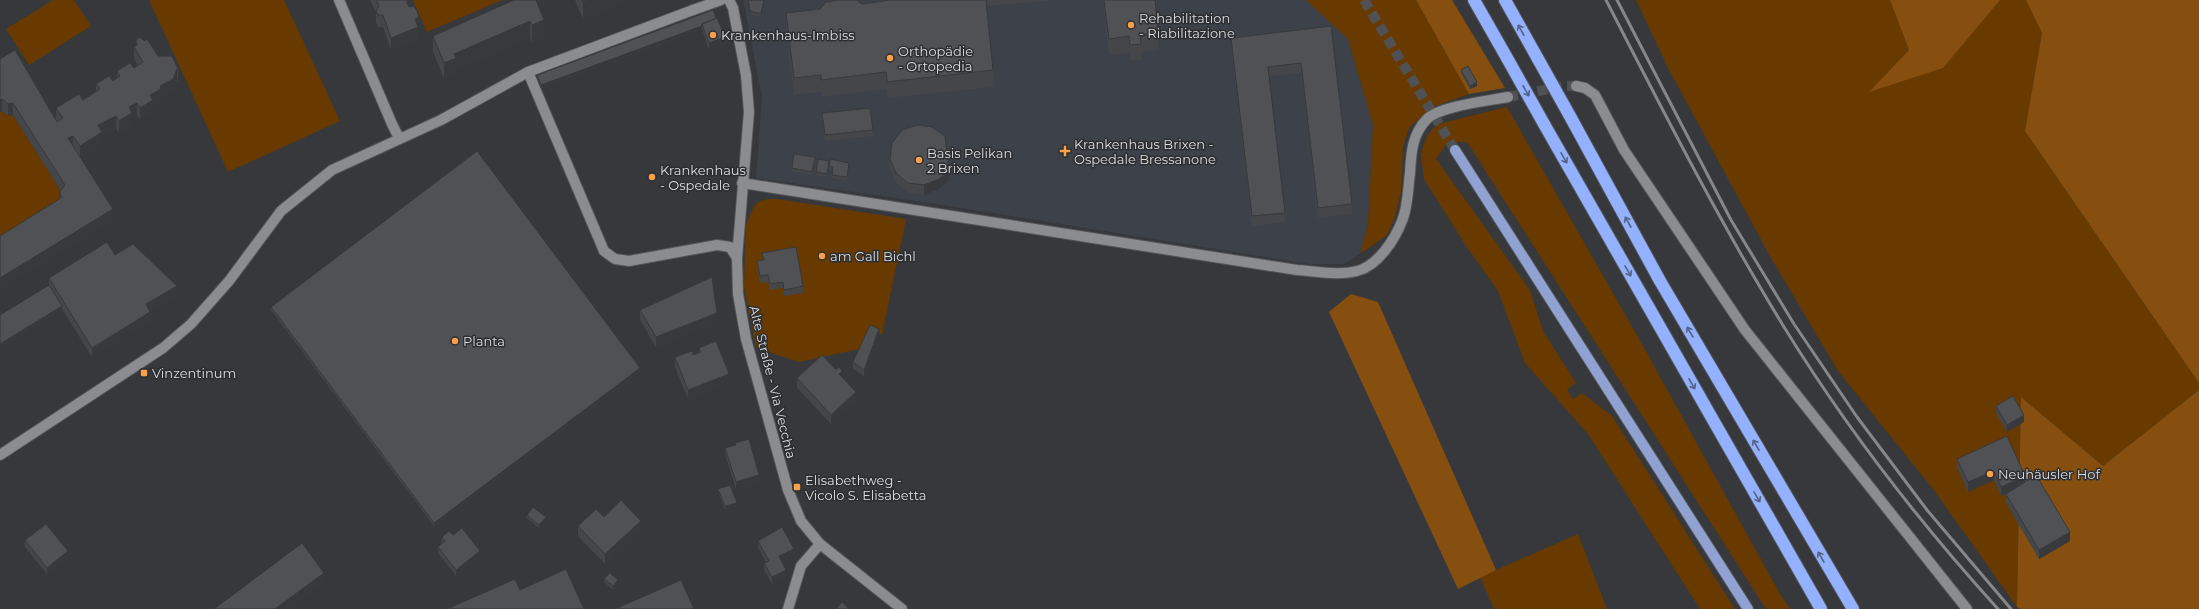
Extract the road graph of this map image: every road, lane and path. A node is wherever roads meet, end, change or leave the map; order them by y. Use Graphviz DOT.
graph roads {
  1 [pos="339,0"];
  2 [pos="721,0"];
  3 [pos="729,0"];
  4 [pos="1474,0"];
  5 [pos="1505,0"];
  6 [pos="528,72"];
  7 [pos="1576,86"];
  8 [pos="1508,97"];
  9 [pos="399,138"];
  10 [pos="1454,150"];
  11 [pos="742,184"];
  12 [pos="737,258"];
  13 [pos="0,455"];
  14 [pos="820,544"];
  15 [pos="1841,591"];
  16 [pos="788,609"];
  17 [pos="902,609"];
  18 [pos="1748,609"];
  19 [pos="1821,609"];
  20 [pos="1853,609"];
  21 [pos="1858,609"];
  22 [pos="1967,609"];
  1 -- 9 [label="street"];
  2 -- 6 [label="street"];
  3 -- 11 [label="street, Alte Straße - Via Vecchia"];
  4 -- 19 [label="highway, one-way, bridge"];
  15 -- 5 [label="highway, one-way, bridge"];
  6 -- 9 [label="street"];
  6 -- 12 [label="street"];
  7 -- 22 [label="street"];
  8 -- 11 [label="street"];
  9 -- 13 [label="street"];
  10 -- 18 [label="main road"];
  11 -- 12 [label="street, Alte Straße - Via Vecchia"];
  12 -- 14 [label="street, Alte Straße - Via Vecchia"];
  14 -- 16 [label="street"];
  14 -- 17 [label="street, Alte Straße - Via Vecchia"];
  15 -- 20 [label="highway"];
  15 -- 21 [label="highway"];
}
